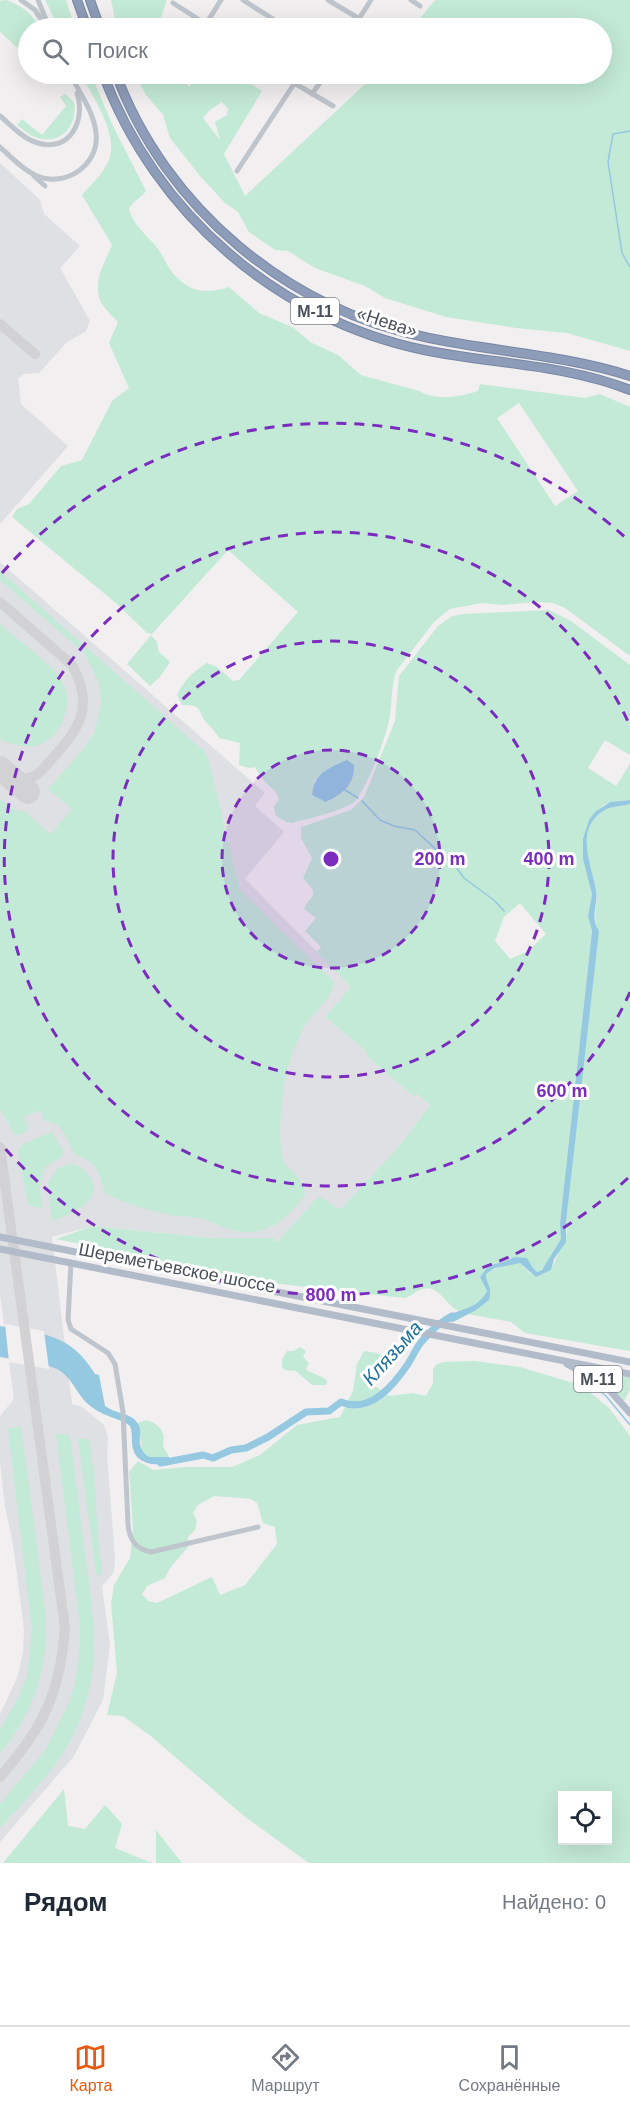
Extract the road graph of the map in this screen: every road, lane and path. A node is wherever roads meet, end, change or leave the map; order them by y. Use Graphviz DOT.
graph roads {
  1 [pos="21,0"];
  2 [pos="38,0"];
  3 [pos="77,0"];
  4 [pos="90,0"];
  5 [pos="221,0"];
  6 [pos="243,0"];
  7 [pos="328,0"];
  8 [pos="371,0"];
  9 [pos="411,0"];
  10 [pos="173,3"];
  11 [pos="420,6"];
  12 [pos="41,18"];
  13 [pos="44,18"];
  14 [pos="83,18"];
  15 [pos="96,18"];
  16 [pos="197,18"];
  17 [pos="210,18"];
  18 [pos="271,18"];
  19 [pos="357,18"];
  20 [pos="360,18"];
  21 [pos="73,84"];
  22 [pos="75,84"];
  23 [pos="108,84"];
  24 [pos="121,84"];
  25 [pos="294,84"];
  26 [pos="319,84"];
  27 [pos="312,94"];
  28 [pos="333,106"];
  29 [pos="0,116"];
  30 [pos="0,147"];
  31 [pos="26,170"];
  32 [pos="237,171"];
  33 [pos="45,186"];
  34 [pos="630,376"];
  35 [pos="630,390"];
  36 [pos="0,1237"];
  37 [pos="0,1249"];
  38 [pos="71,1262"];
  39 [pos="137,1264"];
  40 [pos="136,1275"];
  41 [pos="556,1359"];
  42 [pos="630,1361"];
  43 [pos="630,1374"];
  44 [pos="630,1413"];
  45 [pos="258,1527"];
  1 -- 12 [label="street"];
  2 -- 13 [label="street"];
  3 -- 14 [label="highway"];
  4 -- 15 [label="highway"];
  5 -- 17 [label="street"];
  6 -- 18 [label="street"];
  7 -- 19 [label="street"];
  8 -- 20 [label="street"];
  9 -- 11 [label="street"];
  10 -- 16 [label="street"];
  21 -- 29 [label="street"];
  22 -- 31 [label="street"];
  23 -- 35 [label="highway, «Нева» / М-11"];
  24 -- 34 [label="highway, «Нева» / М-11"];
  25 -- 27 [label="street"];
  25 -- 32 [label="street"];
  26 -- 27 [label="street"];
  27 -- 28 [label="street"];
  30 -- 31 [label="street"];
  31 -- 33 [label="street"];
  36 -- 39 [label="main road, Шереметьевское шоссе"];
  37 -- 38 [label="main road, Шереметьевское шоссе"];
  38 -- 40 [label="main road, Шереметьевское шоссе"];
  38 -- 45 [label="street"];
  39 -- 40 [label="street"];
  39 -- 42 [label="main road, Шереметьевское шоссе / М-11"];
  40 -- 41 [label="main road, Шереметьевское шоссе"];
  41 -- 43 [label="main road, Шереметьевское шоссе"];
  41 -- 44 [label="main road, М-11"];
}
